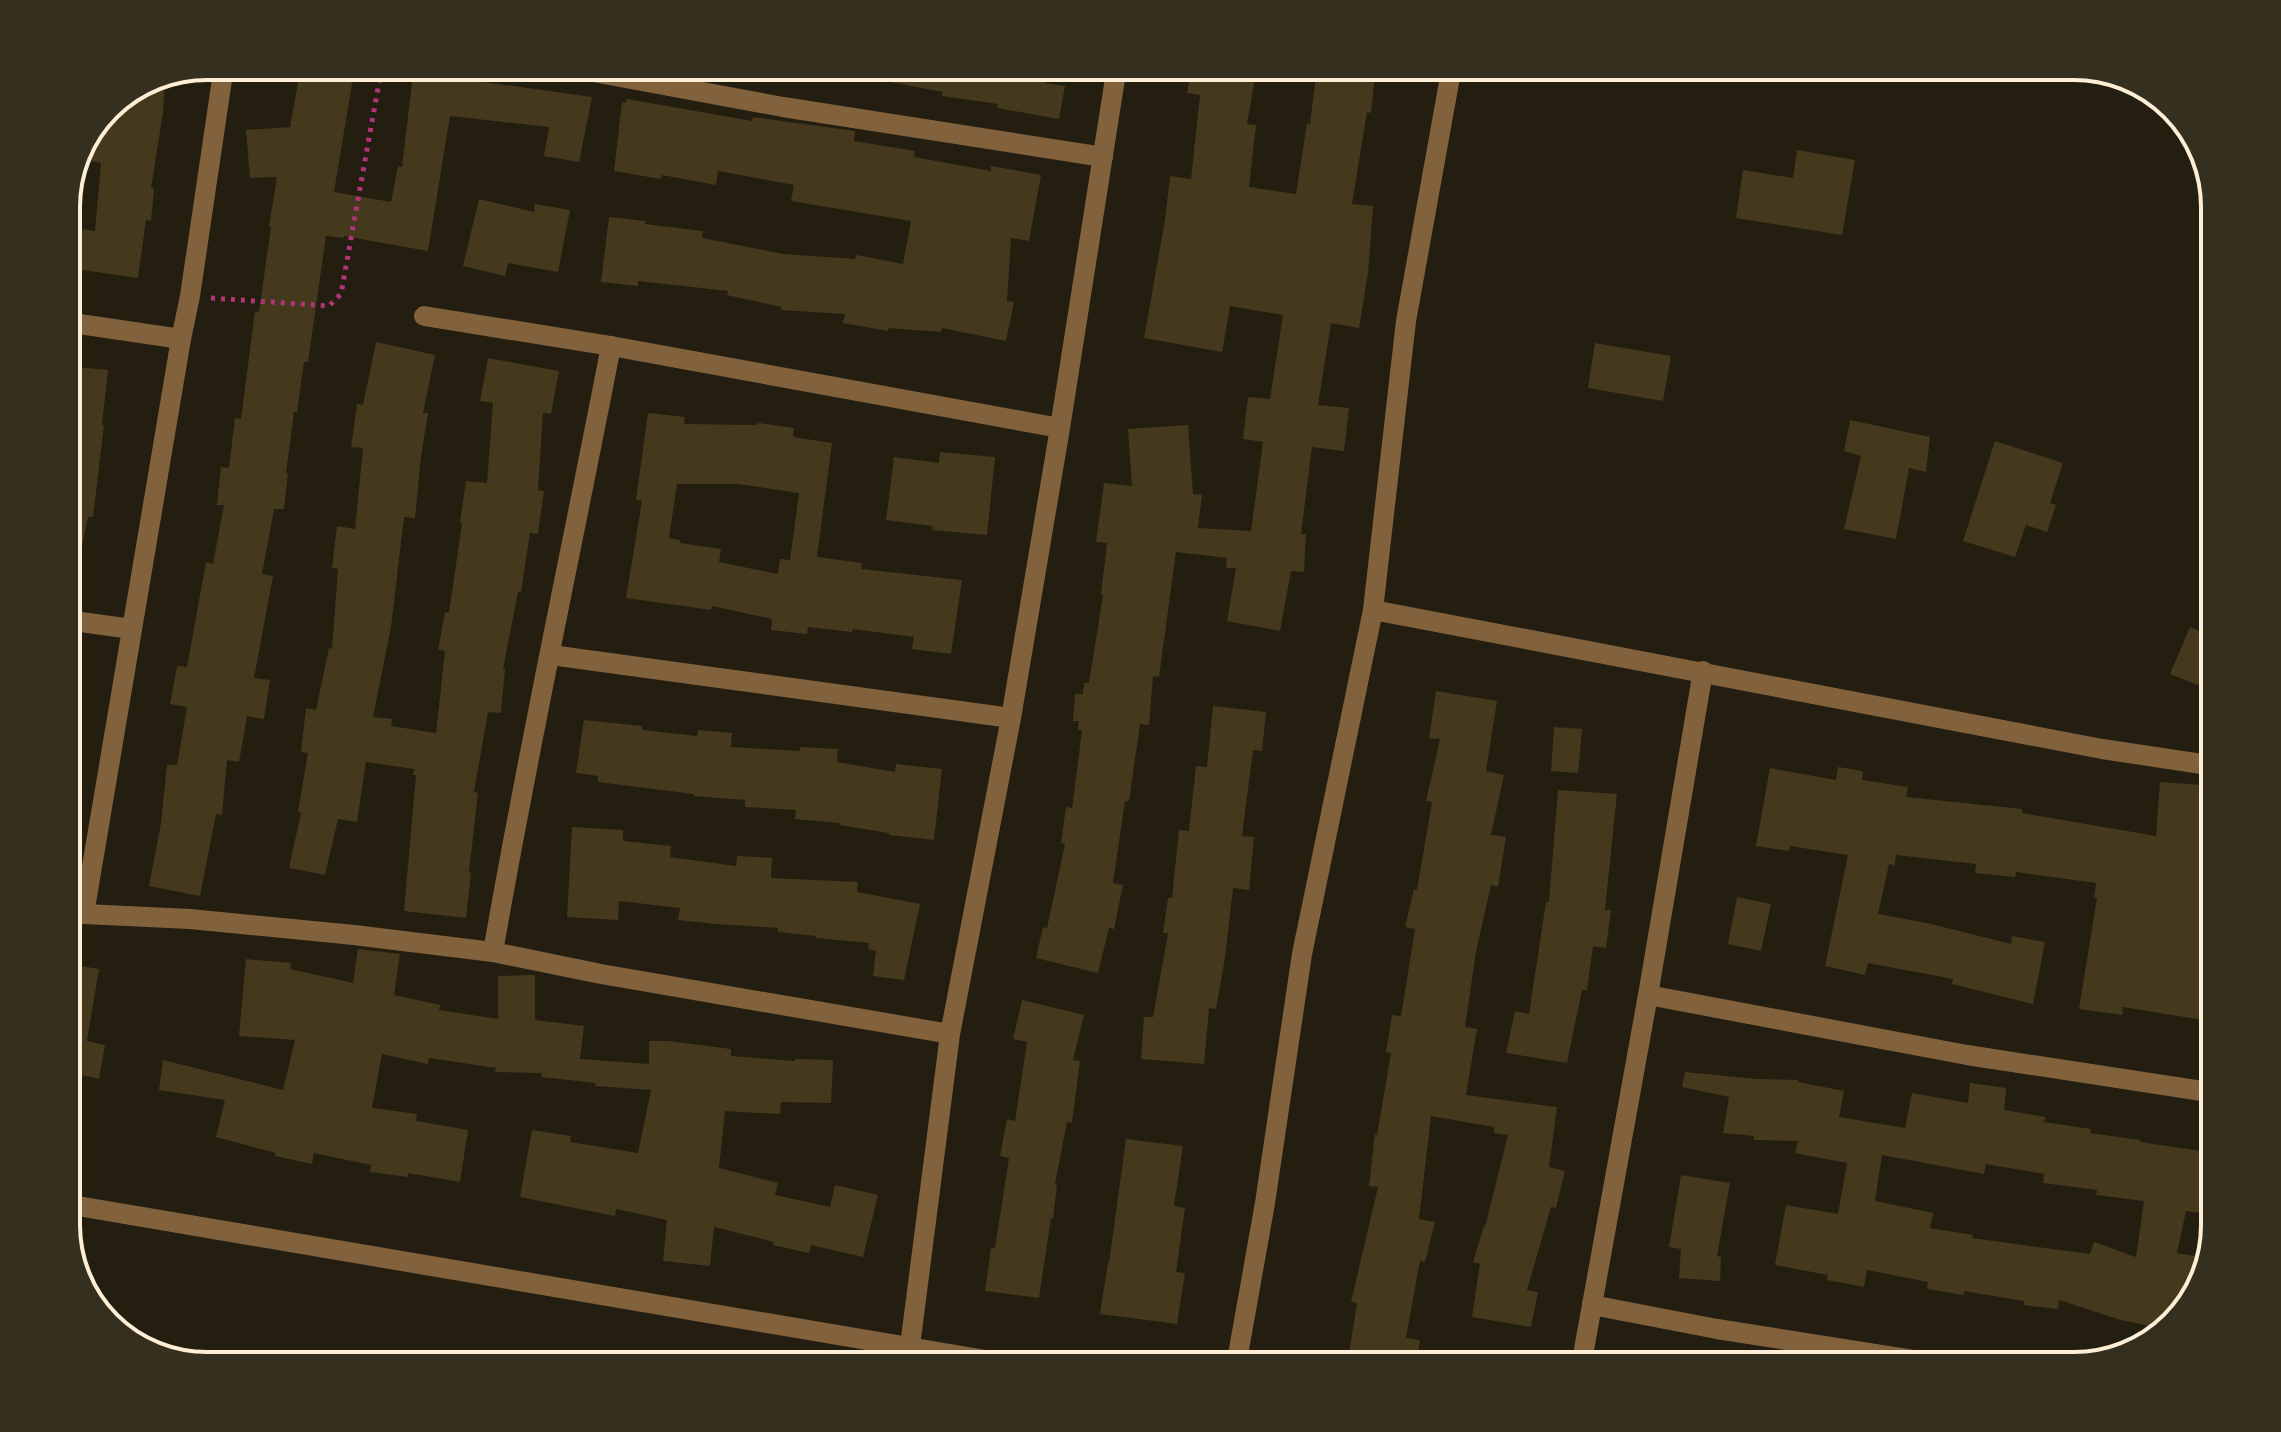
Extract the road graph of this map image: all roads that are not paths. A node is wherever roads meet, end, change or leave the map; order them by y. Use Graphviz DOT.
graph roads {
  1 [pos="222,80"];
  2 [pos="638,80"];
  3 [pos="1115,80"];
  4 [pos="1449,80"];
  5 [pos="1103,157"];
  6 [pos="424,316"];
  7 [pos="80,324"];
  8 [pos="181,339"];
  9 [pos="611,346"];
  10 [pos="1060,428"];
  11 [pos="1373,610"];
  12 [pos="80,622"];
  13 [pos="132,629"];
  14 [pos="551,655"];
  15 [pos="1703,671"];
  16 [pos="1011,718"];
  17 [pos="2201,764"];
  18 [pos="80,888"];
  19 [pos="80,913"];
  20 [pos="493,952"];
  21 [pos="1648,995"];
  22 [pos="950,1034"];
  23 [pos="2201,1091"];
  24 [pos="80,1206"];
  25 [pos="1592,1305"];
  26 [pos="910,1346"];
  27 [pos="943,1352"];
  28 [pos="1238,1352"];
  29 [pos="1584,1352"];
  30 [pos="1862,1352"];
  1 -- 8 [label="street"];
  2 -- 5 [label="street"];
  3 -- 5 [label="street"];
  4 -- 11 [label="street"];
  5 -- 10 [label="street"];
  6 -- 9 [label="street"];
  7 -- 8 [label="street"];
  8 -- 13 [label="street"];
  9 -- 10 [label="street"];
  9 -- 14 [label="street"];
  10 -- 16 [label="street"];
  11 -- 15 [label="street"];
  11 -- 28 [label="street"];
  12 -- 13 [label="street"];
  13 -- 18 [label="street"];
  14 -- 16 [label="street"];
  14 -- 20 [label="street"];
  15 -- 17 [label="street"];
  15 -- 21 [label="street"];
  16 -- 22 [label="street"];
  19 -- 20 [label="street"];
  20 -- 22 [label="street"];
  21 -- 23 [label="street"];
  21 -- 25 [label="street"];
  22 -- 26 [label="street"];
  24 -- 26 [label="street"];
  25 -- 29 [label="street"];
  25 -- 30 [label="street"];
  26 -- 27 [label="street"];
}
